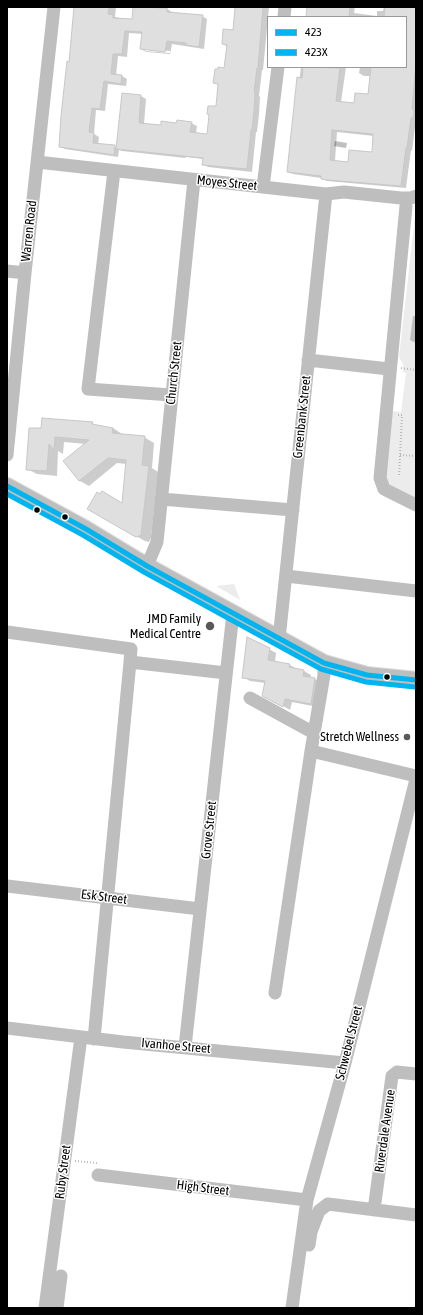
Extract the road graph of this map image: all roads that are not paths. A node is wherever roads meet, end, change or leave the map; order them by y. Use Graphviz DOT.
graph roads {
  1 [pos="54,7"];
  2 [pos="278,68"];
  3 [pos="37,162"];
  4 [pos="114,171"];
  5 [pos="194,180"];
  6 [pos="263,187"];
  7 [pos="326,194"];
  8 [pos="416,196"];
  9 [pos="406,206"];
  10 [pos="7,271"];
  11 [pos="25,273"];
  12 [pos="308,360"];
  13 [pos="389,369"];
  14 [pos="171,395"];
  15 [pos="7,455"];
  16 [pos="7,486"];
  17 [pos="161,499"];
  18 [pos="416,505"];
  19 [pos="293,510"];
  20 [pos="147,566"];
  21 [pos="286,576"];
  22 [pos="416,591"];
  23 [pos="233,613"];
  24 [pos="7,632"];
  25 [pos="279,639"];
  26 [pos="130,662"];
  27 [pos="324,663"];
  28 [pos="226,673"];
  29 [pos="416,680"];
  30 [pos="250,698"];
  31 [pos="314,733"];
  32 [pos="311,751"];
  33 [pos="416,778"];
  34 [pos="7,886"];
  35 [pos="106,898"];
  36 [pos="200,909"];
  37 [pos="275,993"];
  38 [pos="7,1028"];
  39 [pos="87,1038"];
  40 [pos="185,1047"];
  41 [pos="345,1063"];
  42 [pos="416,1074"];
  43 [pos="98,1176"];
  44 [pos="307,1200"];
  45 [pos="374,1210"];
  46 [pos="416,1216"];
  47 [pos="61,1276"];
  48 [pos="45,1308"];
  49 [pos="56,1308"];
  50 [pos="292,1308"];
  51 [pos="300,1308"];
  1 -- 3 [label="street, Warren Road"];
  2 -- 6 [label="street"];
  3 -- 4 [label="street, Moyes Street"];
  3 -- 11 [label="street, Warren Road"];
  4 -- 5 [label="street, Moyes Street"];
  4 -- 14 [label="street"];
  5 -- 6 [label="street, Moyes Street"];
  5 -- 14 [label="street, Church Street"];
  6 -- 7 [label="street, Moyes Street"];
  7 -- 8 [label="street, Moyes Street"];
  7 -- 12 [label="street, Greenbank Street"];
  9 -- 13 [label="street"];
  10 -- 11 [label="street"];
  11 -- 15 [label="street, Warren Road"];
  12 -- 13 [label="street"];
  12 -- 19 [label="street, Greenbank Street"];
  13 -- 18 [label="street"];
  14 -- 17 [label="street, Church Street"];
  16 -- 20 [label="main road"];
  17 -- 19 [label="street"];
  17 -- 20 [label="street, Church Street"];
  19 -- 21 [label="street, Greenbank Street"];
  20 -- 23 [label="main road"];
  21 -- 22 [label="street"];
  21 -- 25 [label="street, Greenbank Street"];
  23 -- 25 [label="main road"];
  23 -- 28 [label="street, Grove Street"];
  24 -- 26 [label="street"];
  25 -- 27 [label="main road"];
  26 -- 28 [label="street"];
  26 -- 35 [label="street, Ruby Street"];
  27 -- 29 [label="main road"];
  27 -- 31 [label="street"];
  28 -- 36 [label="street, Grove Street"];
  30 -- 31 [label="street"];
  31 -- 32 [label="street"];
  32 -- 33 [label="street"];
  32 -- 37 [label="street"];
  33 -- 41 [label="street, Schwebel Street"];
  34 -- 35 [label="street, Esk Street"];
  35 -- 36 [label="street, Esk Street"];
  35 -- 39 [label="street, Ruby Street"];
  36 -- 40 [label="street, Grove Street"];
  38 -- 39 [label="street, Ivanhoe Street"];
  39 -- 40 [label="street, Ivanhoe Street"];
  39 -- 48 [label="street, Ruby Street"];
  40 -- 41 [label="street, Ivanhoe Street"];
  41 -- 44 [label="street, Schwebel Street"];
  42 -- 45 [label="street, Riverdale Avenue"];
  43 -- 44 [label="street, High Street"];
  44 -- 50 [label="street, Schwebel Street"];
  45 -- 46 [label="street"];
  45 -- 51 [label="street"];
  47 -- 49 [label="street"];
}
